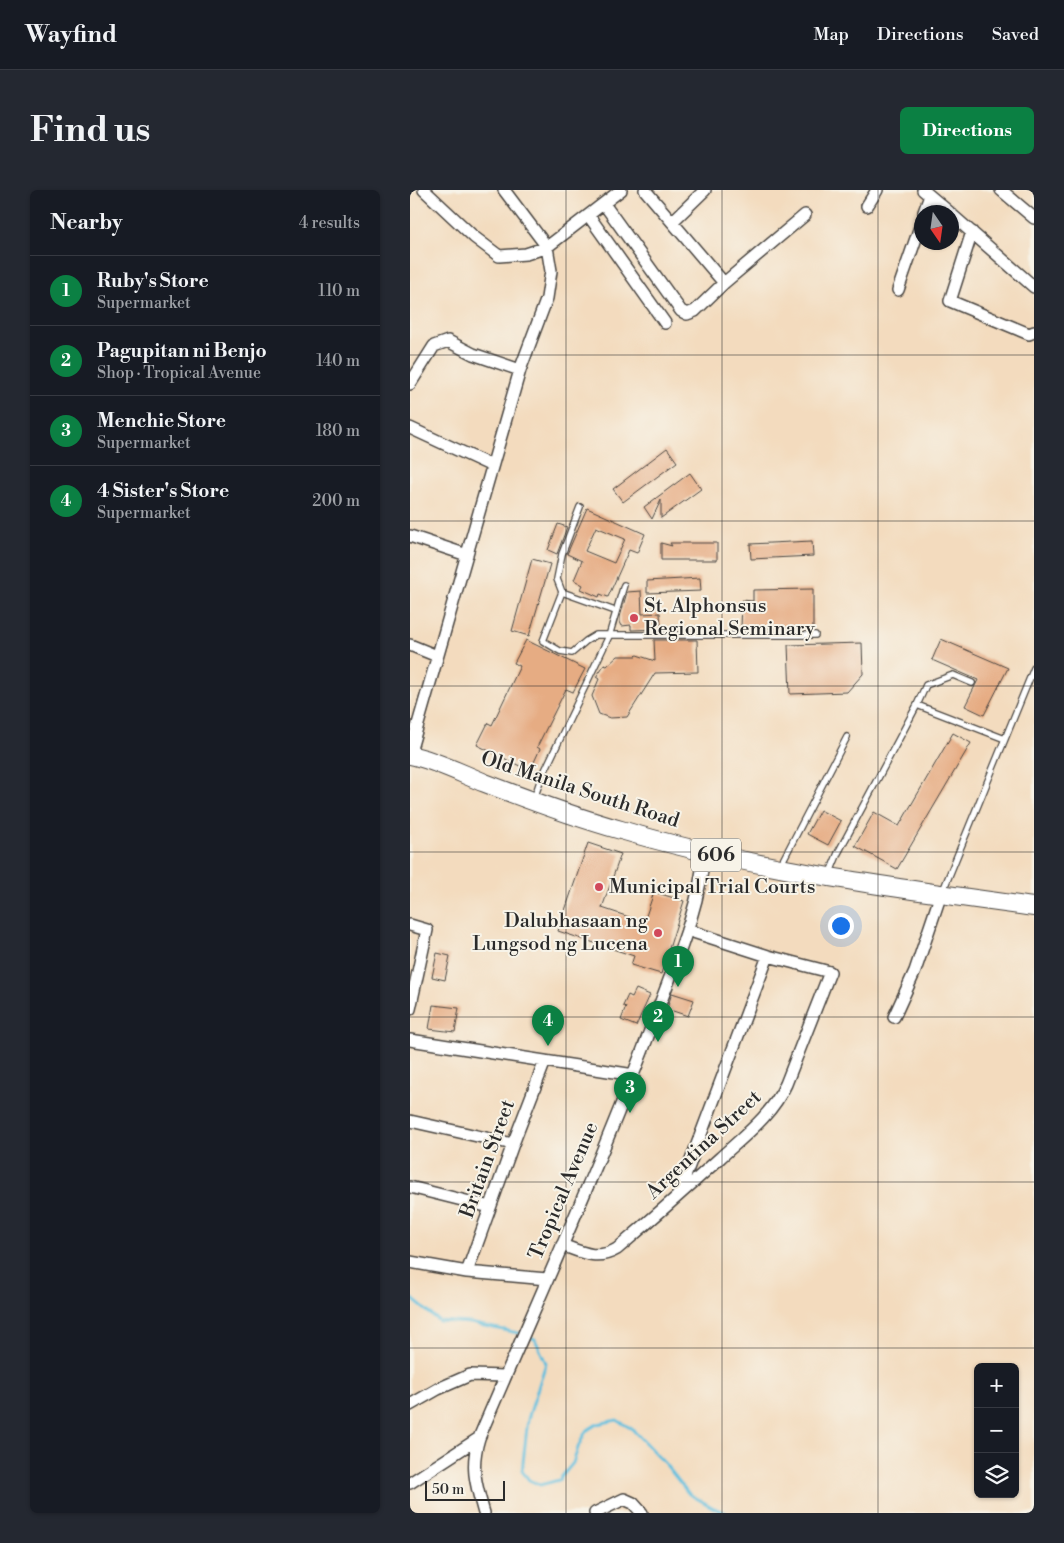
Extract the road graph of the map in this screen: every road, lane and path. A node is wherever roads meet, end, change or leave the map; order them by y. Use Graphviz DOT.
graph roads {
  1 [pos="424,190"];
  2 [pos="504,190"];
  3 [pos="621,190"];
  4 [pos="645,190"];
  5 [pos="705,190"];
  6 [pos="876,190"];
  7 [pos="1001,190"];
  8 [pos="926,193"];
  9 [pos="604,204"];
  10 [pos="940,205"];
  11 [pos="867,206"];
  12 [pos="805,215"];
  13 [pos="588,216"];
  14 [pos="1034,218"];
  15 [pos="959,221"];
  16 [pos="672,222"];
  17 [pos="972,232"];
  18 [pos="914,244"];
  19 [pos="547,247"];
  20 [pos="724,282"];
  21 [pos="1034,287"];
  22 [pos="898,290"];
  23 [pos="665,323"];
  24 [pos="1034,332"];
  25 [pos="520,370"];
  26 [pos="410,384"];
  27 [pos="410,428"];
  28 [pos="492,466"];
  29 [pos="580,507"];
  30 [pos="410,536"];
  31 [pos="467,555"];
  32 [pos="624,585"];
  33 [pos="562,592"];
  34 [pos="615,611"];
  35 [pos="609,636"];
  36 [pos="815,636"];
  37 [pos="410,645"];
  38 [pos="437,656"];
  39 [pos="1034,668"];
  40 [pos="972,683"];
  41 [pos="917,705"];
  42 [pos="847,737"];
  43 [pos="1005,738"];
  44 [pos="410,753"];
  45 [pos="534,801"];
  46 [pos="704,852"];
  47 [pos="779,868"];
  48 [pos="828,876"];
  49 [pos="941,894"];
  50 [pos="1034,907"];
  51 [pos="410,925"];
  52 [pos="687,930"];
  53 [pos="768,956"];
  54 [pos="414,964"];
  55 [pos="410,1009"];
  56 [pos="894,1017"];
  57 [pos="410,1040"];
  58 [pos="545,1060"];
  59 [pos="634,1075"];
  60 [pos="410,1121"];
  61 [pos="513,1144"];
  62 [pos="410,1187"];
  63 [pos="677,1197"];
  64 [pos="490,1207"];
  65 [pos="562,1245"];
  66 [pos="410,1262"];
  67 [pos="467,1272"];
  68 [pos="547,1279"];
  69 [pos="505,1376"];
  70 [pos="410,1405"];
  71 [pos="479,1438"];
  72 [pos="410,1484"];
  73 [pos="484,1513"];
  74 [pos="595,1513"];
  75 [pos="642,1513"];
  1 -- 19 [label="street"];
  2 -- 19 [label="street"];
  3 -- 9 [label="street"];
  4 -- 16 [label="street"];
  5 -- 16 [label="street"];
  6 -- 11 [label="street"];
  7 -- 14 [label="street"];
  8 -- 10 [label="street"];
  9 -- 13 [label="street"];
  9 -- 20 [label="street"];
  12 -- 20 [label="street"];
  13 -- 19 [label="street"];
  13 -- 23 [label="street"];
  15 -- 17 [label="street"];
  16 -- 20 [label="street"];
  17 -- 21 [label="street"];
  17 -- 24 [label="street"];
  18 -- 22 [label="street"];
  19 -- 25 [label="street"];
  25 -- 26 [label="street"];
  25 -- 28 [label="street"];
  27 -- 28 [label="street"];
  28 -- 31 [label="street"];
  29 -- 33 [label="lane"];
  30 -- 31 [label="street"];
  31 -- 38 [label="street"];
  32 -- 34 [label="lane"];
  33 -- 34 [label="lane"];
  33 -- 35 [label="lane"];
  34 -- 35 [label="lane"];
  35 -- 36 [label="lane"];
  35 -- 45 [label="lane"];
  37 -- 38 [label="street"];
  38 -- 44 [label="street"];
  39 -- 43 [label="lane"];
  40 -- 41 [label="lane"];
  41 -- 43 [label="lane"];
  41 -- 48 [label="lane"];
  42 -- 47 [label="lane"];
  43 -- 49 [label="lane"];
  44 -- 45 [label="main road, Old Manila South Road / 606"];
  45 -- 46 [label="main road, Old Manila South Road / 606"];
  46 -- 47 [label="main road, Old Manila South Road / 606"];
  46 -- 52 [label="street, Tropical Avenue"];
  47 -- 48 [label="main road, Old Manila South Road / 606"];
  48 -- 49 [label="main road, Old Manila South Road / 606"];
  49 -- 50 [label="main road, Old Manila South Road / 606"];
  49 -- 56 [label="street"];
  51 -- 54 [label="street"];
  52 -- 53 [label="street"];
  52 -- 59 [label="street, Tropical Avenue"];
  53 -- 63 [label="street"];
  53 -- 63 [label="street, Argentina Street"];
  54 -- 55 [label="street"];
  57 -- 58 [label="street"];
  58 -- 59 [label="street"];
  58 -- 61 [label="street, Britain Street"];
  59 -- 65 [label="street, Tropical Avenue"];
  60 -- 61 [label="street"];
  61 -- 64 [label="street, Britain Street"];
  62 -- 64 [label="street"];
  63 -- 65 [label="street, Argentina Street"];
  64 -- 67 [label="street, Britain Street"];
  65 -- 68 [label="street, Tropical Avenue"];
  66 -- 67 [label="street"];
  67 -- 68 [label="street"];
  68 -- 69 [label="street, Tropical Avenue"];
  69 -- 70 [label="street"];
  69 -- 71 [label="street, Tropical Avenue"];
  71 -- 72 [label="street"];
  71 -- 73 [label="street, Tropical Avenue"];
  74 -- 75 [label="street"];
}
